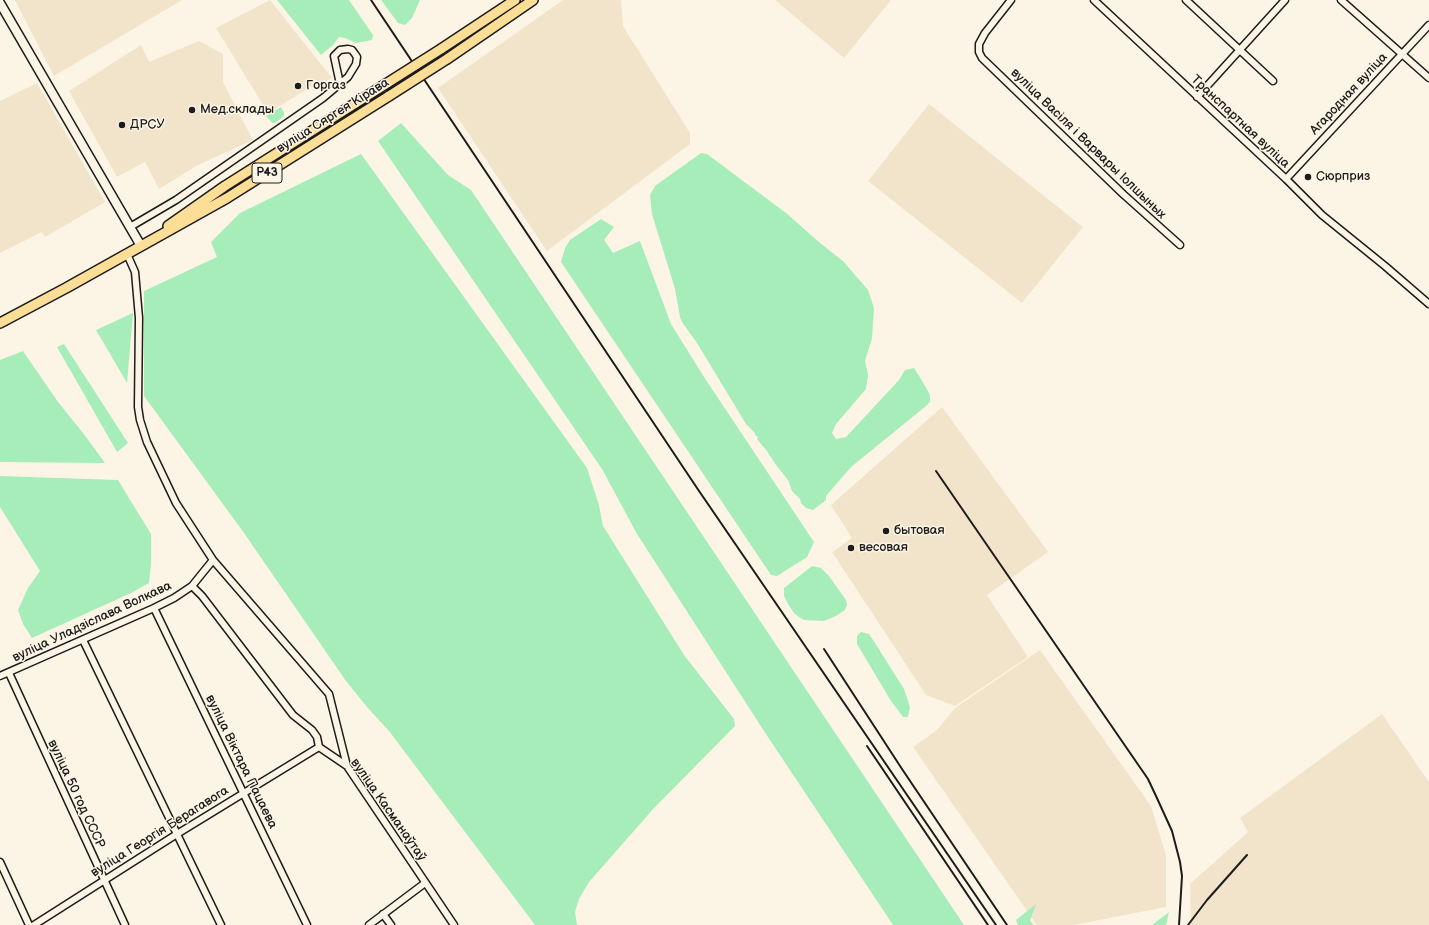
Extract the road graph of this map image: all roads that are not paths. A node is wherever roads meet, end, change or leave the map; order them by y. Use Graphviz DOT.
graph roads {
  1 [pos="515,0"];
  2 [pos="533,0"];
  3 [pos="1011,0"];
  4 [pos="1094,0"];
  5 [pos="1186,0"];
  6 [pos="1285,0"];
  7 [pos="1341,0"];
  8 [pos="0,4"];
  9 [pos="1429,25"];
  10 [pos="1239,50"];
  11 [pos="1401,54"];
  12 [pos="1429,78"];
  13 [pos="1273,81"];
  14 [pos="340,84"];
  15 [pos="1197,97"];
  16 [pos="1286,179"];
  17 [pos="130,227"];
  18 [pos="1180,245"];
  19 [pos="141,246"];
  20 [pos="127,254"];
  21 [pos="1429,304"];
  22 [pos="0,323"];
  23 [pos="213,560"];
  24 [pos="192,586"];
  25 [pos="154,608"];
  26 [pos="82,640"];
  27 [pos="8,673"];
  28 [pos="0,676"];
  29 [pos="320,747"];
  30 [pos="347,766"];
  31 [pos="244,794"];
  32 [pos="177,834"];
  33 [pos="0,862"];
  34 [pos="104,880"];
  35 [pos="425,883"];
  36 [pos="383,914"];
  37 [pos="29,925"];
  38 [pos="34,925"];
  39 [pos="125,925"];
  40 [pos="221,925"];
  41 [pos="307,925"];
  42 [pos="368,925"];
  43 [pos="391,925"];
  44 [pos="454,925"];
  1 -- 19 [label="main road, вуліца Сяргея Кірава / Р43, bridge"];
  2 -- 19 [label="main road, вуліца Сяргея Кірава / Р43, bridge"];
  3 -- 18 [label="street, вуліца Васіля і Варвары Іолшыных"];
  4 -- 15 [label="street, Транспартная вуліца"];
  5 -- 10 [label="street"];
  6 -- 10 [label="street"];
  7 -- 11 [label="street"];
  8 -- 17 [label="street"];
  9 -- 11 [label="street, Агародная вуліца"];
  10 -- 13 [label="street"];
  10 -- 15 [label="street"];
  11 -- 12 [label="street"];
  11 -- 16 [label="street, Агародная вуліца"];
  14 -- 14 [label="street"];
  14 -- 17 [label="street"];
  15 -- 16 [label="street, Транспартная вуліца"];
  16 -- 21 [label="street, Транспартная вуліца"];
  17 -- 19 [label="street"];
  19 -- 20 [label="main road, вуліца Сяргея Кірава / Р43"];
  20 -- 22 [label="main road, вуліца Сяргея Кірава / Р43"];
  20 -- 23 [label="street"];
  23 -- 24 [label="street, вуліца Уладзіслава Волкава"];
  23 -- 30 [label="street"];
  24 -- 25 [label="street, вуліца Уладзіслава Волкава"];
  24 -- 29 [label="street, вуліца Касманаўтаў"];
  25 -- 26 [label="street, вуліца Уладзіслава Волкава"];
  25 -- 31 [label="street, вуліца Віктара Пацаева"];
  26 -- 27 [label="street, вуліца Уладзіслава Волкава"];
  26 -- 32 [label="street"];
  27 -- 28 [label="street, вуліца Уладзіслава Волкава"];
  27 -- 34 [label="street, вуліца 50 год СССР"];
  29 -- 30 [label="street, вуліца Касманаўтаў"];
  29 -- 31 [label="street, вуліца Георгія Берагавога"];
  30 -- 35 [label="street, вуліца Касманаўтаў"];
  31 -- 32 [label="street, вуліца Георгія Берагавога"];
  31 -- 41 [label="street, вуліца Віктара Пацаева"];
  32 -- 34 [label="street, вуліца Георгія Берагавога"];
  32 -- 40 [label="street"];
  33 -- 37 [label="street"];
  34 -- 38 [label="street, вуліца Георгія Берагавога"];
  34 -- 39 [label="street, вуліца 50 год СССР"];
  35 -- 36 [label="street"];
  35 -- 44 [label="street, вуліца Касманаўтаў"];
  36 -- 42 [label="street"];
  36 -- 43 [label="street"];
}
